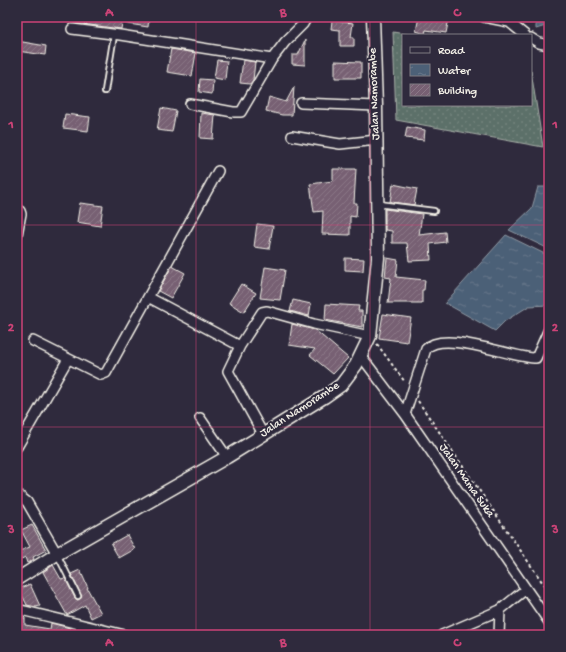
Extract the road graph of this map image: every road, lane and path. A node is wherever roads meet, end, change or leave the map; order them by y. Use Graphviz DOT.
graph roads {
  1 [pos="307,17"];
  2 [pos="373,17"];
  3 [pos="484,17"];
  4 [pos="72,29"];
  5 [pos="524,34"];
  6 [pos="114,35"];
  7 [pos="532,39"];
  8 [pos="549,45"];
  9 [pos="272,59"];
  10 [pos="105,90"];
  11 [pos="301,103"];
  12 [pos="190,104"];
  13 [pos="376,106"];
  14 [pos="292,136"];
  15 [pos="377,140"];
  16 [pos="218,171"];
  17 [pos="378,204"];
  18 [pos="17,210"];
  19 [pos="434,211"];
  20 [pos="17,235"];
  21 [pos="148,297"];
  22 [pos="548,332"];
  23 [pos="370,336"];
  24 [pos="33,341"];
  25 [pos="240,346"];
  26 [pos="361,356"];
  27 [pos="68,359"];
  28 [pos="412,391"];
  29 [pos="405,414"];
  30 [pos="200,418"];
  31 [pos="263,434"];
  32 [pos="17,447"];
  33 [pos="227,457"];
  34 [pos="17,494"];
  35 [pos="57,554"];
  36 [pos="17,579"];
  37 [pos="526,589"];
  38 [pos="549,592"];
  39 [pos="78,596"];
  40 [pos="17,609"];
  41 [pos="500,610"];
  42 [pos="549,622"];
  43 [pos="125,635"];
  44 [pos="442,635"];
  45 [pos="499,635"];
  1 -- 9 [label="street"];
  2 -- 13 [label="main road, Jalan Namorambe"];
  3 -- 5 [label="street"];
  4 -- 6 [label="street"];
  6 -- 9 [label="street"];
  6 -- 10 [label="lane"];
  7 -- 8 [label="street"];
  9 -- 12 [label="street"];
  11 -- 13 [label="street"];
  13 -- 15 [label="main road, Jalan Namorambe"];
  14 -- 15 [label="street"];
  15 -- 17 [label="main road, Jalan Namorambe"];
  16 -- 21 [label="street"];
  17 -- 19 [label="lane"];
  17 -- 23 [label="main road, Jalan Namorambe"];
  18 -- 20 [label="street"];
  21 -- 25 [label="street"];
  21 -- 27 [label="street"];
  22 -- 28 [label="street"];
  23 -- 25 [label="street"];
  23 -- 26 [label="main road, Jalan Namorambe"];
  23 -- 28 [label="path"];
  24 -- 27 [label="street"];
  25 -- 31 [label="street"];
  26 -- 29 [label="street, Jalan Mama Suka"];
  26 -- 31 [label="main road, Jalan Namorambe"];
  27 -- 32 [label="street"];
  28 -- 29 [label="street"];
  28 -- 38 [label="path"];
  29 -- 37 [label="street, Jalan Mama Suka"];
  30 -- 33 [label="street"];
  31 -- 33 [label="main road, Jalan Namorambe"];
  33 -- 35 [label="main road, Jalan Namorambe"];
  34 -- 35 [label="street"];
  35 -- 36 [label="main road, Jalan Namorambe"];
  35 -- 39 [label="lane"];
  37 -- 41 [label="street"];
  37 -- 42 [label="street, Jalan Mama Suka"];
  40 -- 43 [label="street"];
  41 -- 44 [label="street"];
  41 -- 45 [label="street"];
}
